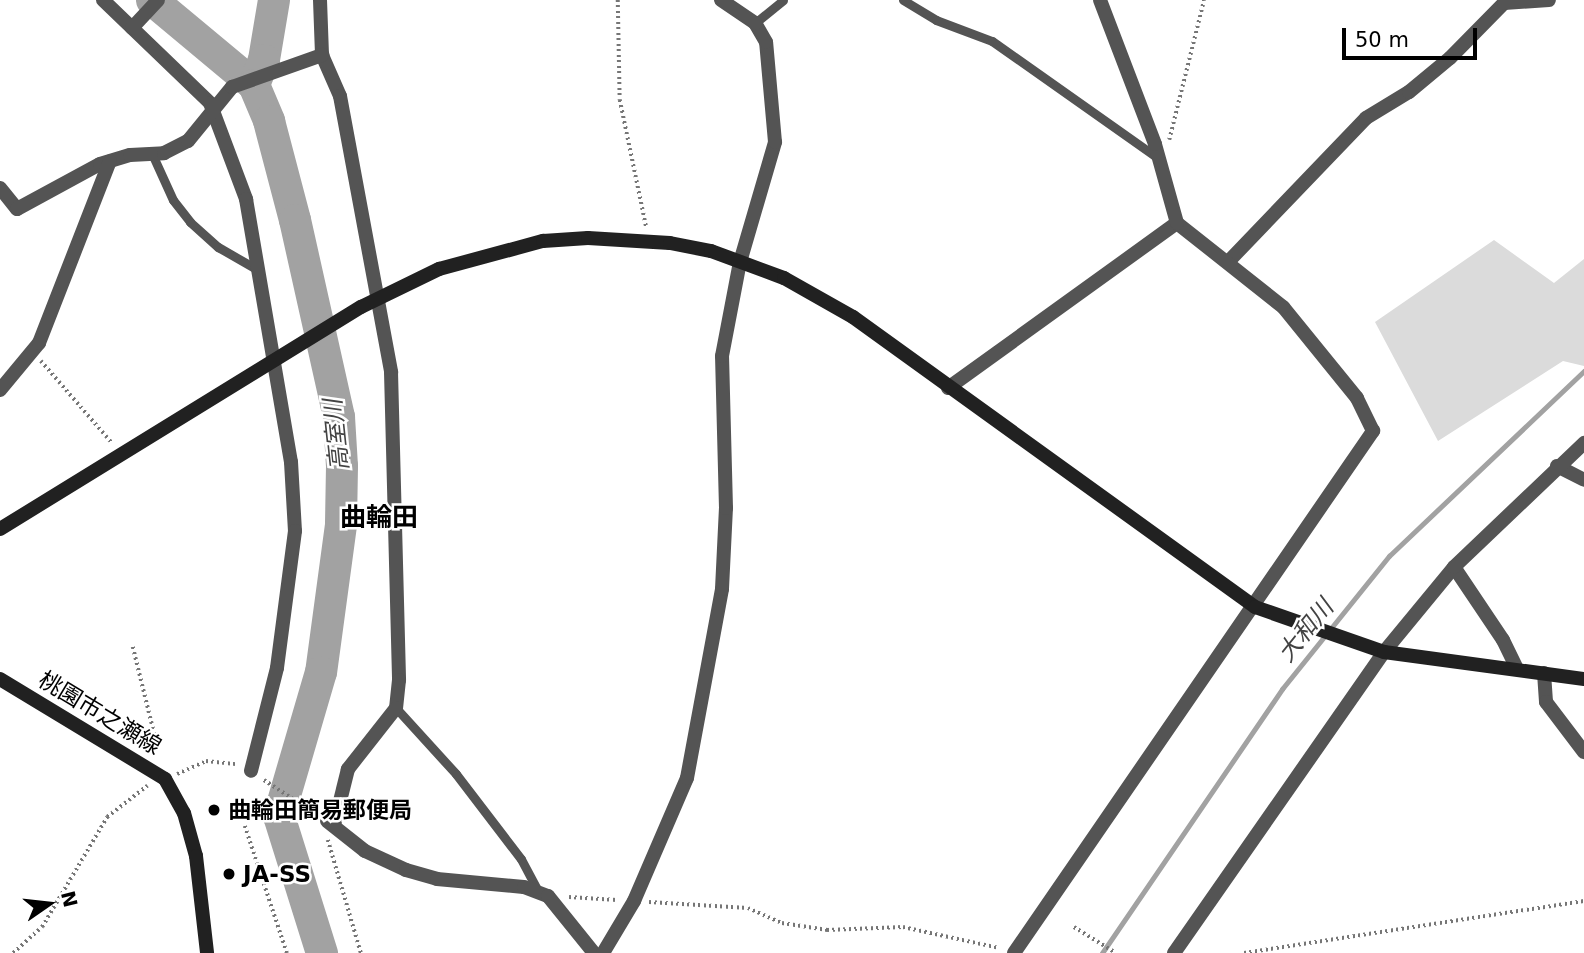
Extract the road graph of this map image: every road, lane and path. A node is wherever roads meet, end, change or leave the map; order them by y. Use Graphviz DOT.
graph roads {
  1 [pos="103,0"];
  2 [pos="158,0"];
  3 [pos="320,0"];
  4 [pos="618,0"];
  5 [pos="721,0"];
  6 [pos="783,0"];
  7 [pos="903,0"];
  8 [pos="1100,0"];
  9 [pos="1205,0"];
  10 [pos="1549,0"];
  11 [pos="136,23"];
  12 [pos="755,23"];
  13 [pos="322,55"];
  14 [pos="215,113"];
  15 [pos="153,156"];
  16 [pos="1160,160"];
  17 [pos="110,161"];
  18 [pos="0,188"];
  19 [pos="1177,223"];
  20 [pos="649,242"];
  21 [pos="740,262"];
  22 [pos="1228,262"];
  23 [pos="259,270"];
  24 [pos="376,301"];
  25 [pos="32,352"];
  26 [pos="278,359"];
  27 [pos="948,388"];
  28 [pos="0,390"];
  29 [pos="1584,443"];
  30 [pos="122,454"];
  31 [pos="1558,466"];
  32 [pos="1584,480"];
  33 [pos="0,529"];
  34 [pos="1454,567"];
  35 [pos="1262,610"];
  36 [pos="133,647"];
  37 [pos="1378,650"];
  38 [pos="1517,669"];
  39 [pos="1544,673"];
  40 [pos="0,679"];
  41 [pos="1584,679"];
  42 [pos="396,708"];
  43 [pos="158,749"];
  44 [pos="1584,752"];
  45 [pos="252,772"];
  46 [pos="165,779"];
  47 [pos="329,822"];
  48 [pos="245,826"];
  49 [pos="543,894"];
  50 [pos="634,901"];
  51 [pos="1584,901"];
  52 [pos="1074,927"];
  53 [pos="1014,952"];
  54 [pos="13,953"];
  55 [pos="207,953"];
  56 [pos="287,953"];
  57 [pos="361,953"];
  58 [pos="594,953"];
  59 [pos="603,953"];
  60 [pos="1116,953"];
  61 [pos="1174,953"];
  62 [pos="1244,953"];
  1 -- 11 [label="street"];
  2 -- 11 [label="street"];
  3 -- 13 [label="street"];
  4 -- 20 [label="path"];
  5 -- 12 [label="street"];
  6 -- 12 [label="lane"];
  7 -- 16 [label="lane"];
  8 -- 16 [label="street"];
  9 -- 16 [label="path"];
  10 -- 22 [label="street"];
  11 -- 14 [label="street"];
  12 -- 21 [label="street"];
  13 -- 14 [label="street"];
  13 -- 24 [label="street"];
  14 -- 15 [label="street"];
  14 -- 23 [label="street"];
  15 -- 17 [label="street"];
  15 -- 23 [label="lane"];
  16 -- 19 [label="street"];
  17 -- 18 [label="street"];
  17 -- 25 [label="street"];
  19 -- 22 [label="street"];
  19 -- 27 [label="street"];
  20 -- 21 [label="street"];
  20 -- 24 [label="street"];
  21 -- 27 [label="street"];
  21 -- 50 [label="street"];
  22 -- 35 [label="street"];
  23 -- 26 [label="street"];
  24 -- 26 [label="street"];
  24 -- 42 [label="street"];
  25 -- 28 [label="street"];
  25 -- 30 [label="path"];
  26 -- 30 [label="street"];
  26 -- 45 [label="street"];
  27 -- 35 [label="street"];
  29 -- 31 [label="street"];
  30 -- 33 [label="street"];
  31 -- 32 [label="street"];
  31 -- 34 [label="street"];
  34 -- 37 [label="street"];
  34 -- 38 [label="street"];
  35 -- 37 [label="street"];
  35 -- 53 [label="street"];
  36 -- 43 [label="path"];
  37 -- 38 [label="street"];
  37 -- 61 [label="street"];
  38 -- 39 [label="street"];
  39 -- 41 [label="street"];
  39 -- 44 [label="street"];
  40 -- 46 [label="street, 桃園市之瀬線"];
  42 -- 47 [label="street"];
  42 -- 49 [label="lane"];
  45 -- 46 [label="path"];
  45 -- 47 [label="path"];
  46 -- 54 [label="path"];
  46 -- 55 [label="street, 桃園市之瀬線"];
  47 -- 49 [label="street"];
  47 -- 57 [label="path"];
  48 -- 56 [label="path"];
  49 -- 50 [label="path"];
  49 -- 58 [label="street"];
  50 -- 53 [label="path"];
  50 -- 59 [label="street"];
  51 -- 62 [label="path"];
  52 -- 60 [label="path"];
}
